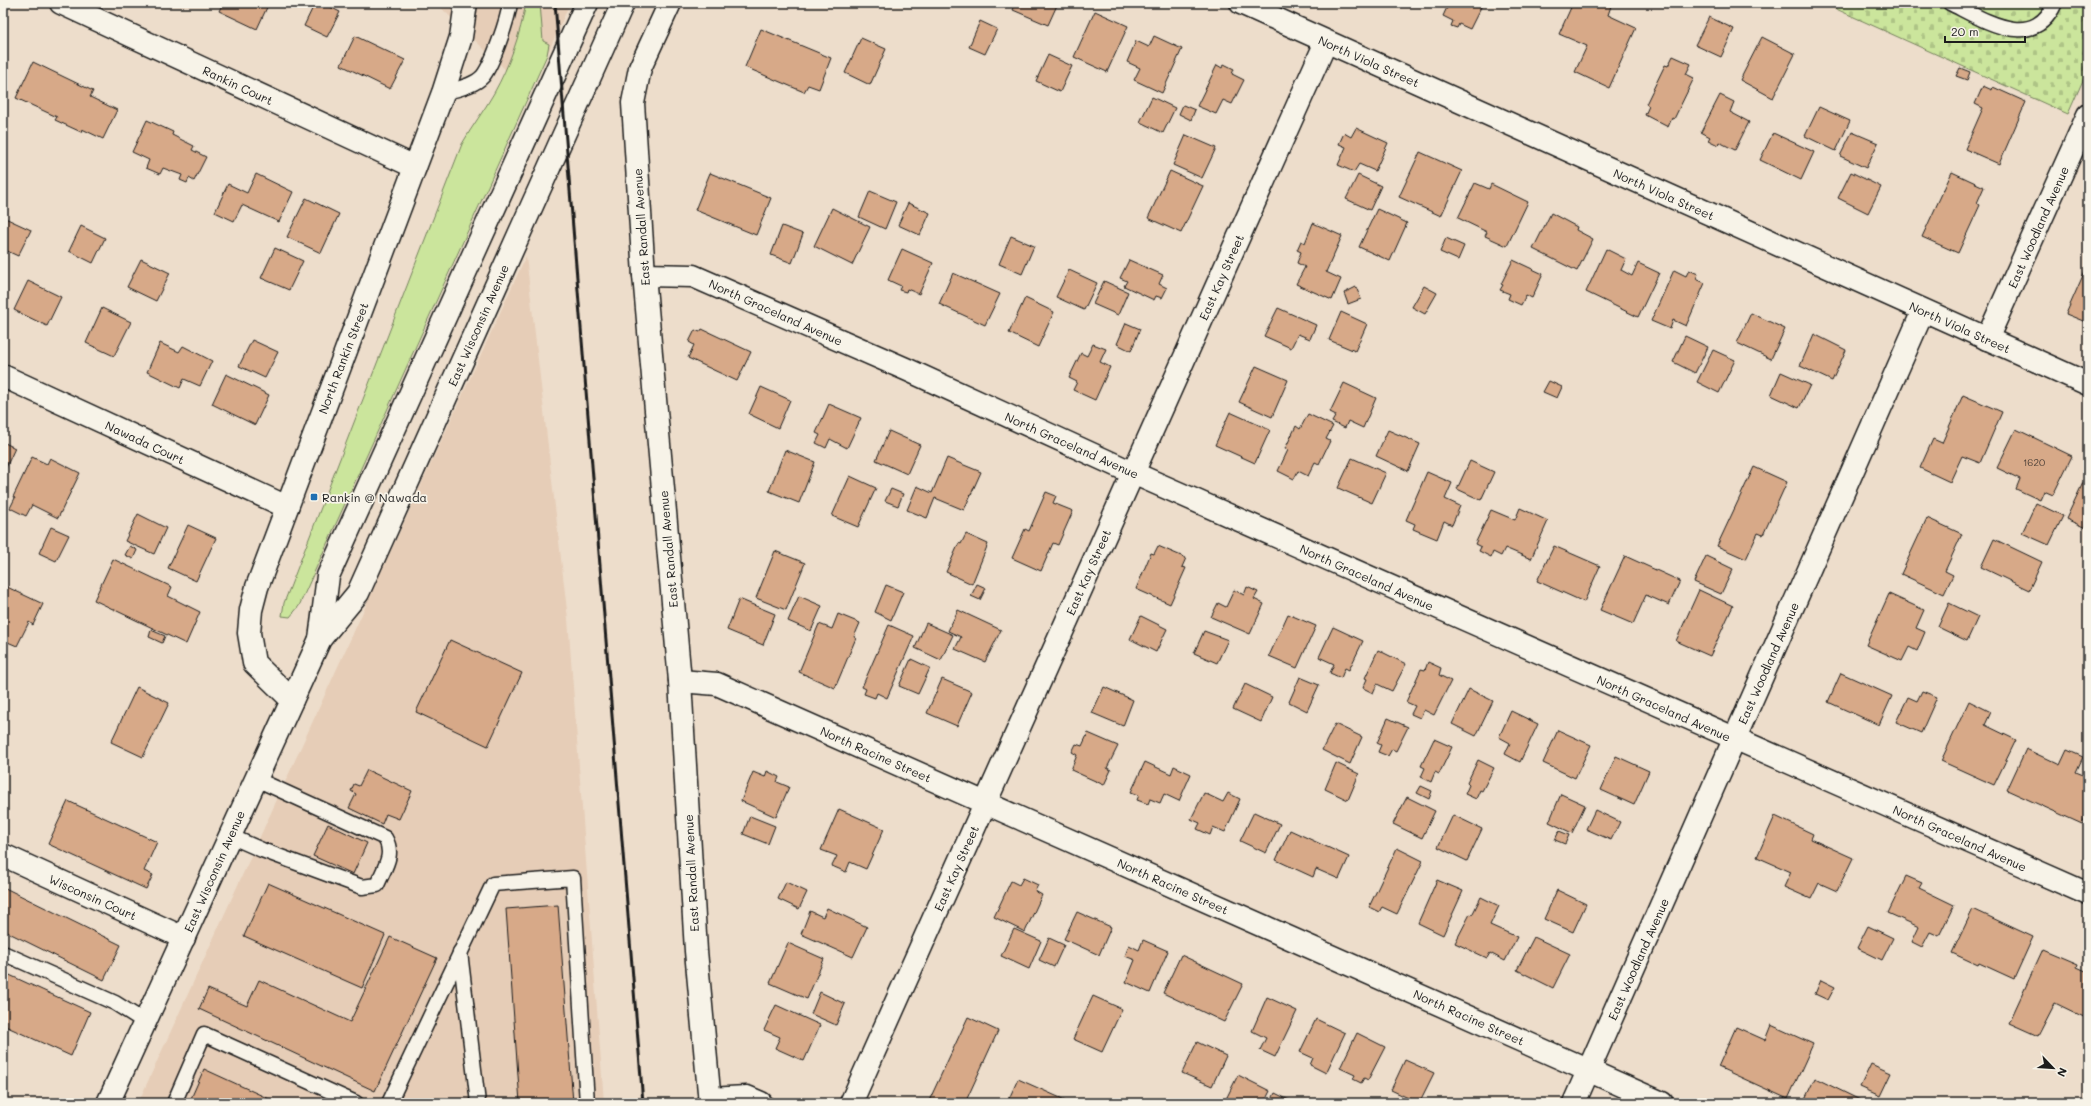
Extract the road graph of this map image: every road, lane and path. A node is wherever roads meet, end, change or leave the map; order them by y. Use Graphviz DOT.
graph roads {
  1 [pos="61,3"];
  2 [pos="466,3"];
  3 [pos="510,3"];
  4 [pos="587,3"];
  5 [pos="623,3"];
  6 [pos="670,3"];
  7 [pos="1241,3"];
  8 [pos="1950,3"];
  9 [pos="2055,3"];
  10 [pos="1326,42"];
  11 [pos="443,93"];
  12 [pos="2088,115"];
  13 [pos="415,167"];
  14 [pos="644,275"];
  15 [pos="1923,311"];
  16 [pos="1987,339"];
  17 [pos="3,376"];
  18 [pos="2088,384"];
  19 [pos="1133,473"];
  20 [pos="287,507"];
  21 [pos="320,639"];
  22 [pos="680,681"];
  23 [pos="292,700"];
  24 [pos="1734,739"];
  25 [pos="256,779"];
  26 [pos="986,803"];
  27 [pos="230,836"];
  28 [pos="3,855"];
  29 [pos="2088,894"];
  30 [pos="184,938"];
  31 [pos="460,952"];
  32 [pos="3,953"];
  33 [pos="145,1022"];
  34 [pos="1589,1071"];
  35 [pos="709,1101"];
  36 [pos="108,1103"];
  37 [pos="174,1103"];
  38 [pos="356,1103"];
  39 [pos="389,1103"];
  40 [pos="478,1103"];
  41 [pos="587,1103"];
  42 [pos="761,1103"];
  43 [pos="851,1103"];
  44 [pos="1574,1103"];
  45 [pos="1662,1103"];
  1 -- 13 [label="street, Rankin Court"];
  2 -- 11 [label="street, North Rankin Street"];
  3 -- 11 [label="lane"];
  4 -- 21 [label="street, East Wisconsin Avenue"];
  5 -- 21 [label="street, East Wisconsin Avenue"];
  6 -- 14 [label="street, East Randall Avenue"];
  7 -- 10 [label="street, North Viola Street"];
  8 -- 9 [label="lane"];
  10 -- 15 [label="street, North Viola Street"];
  10 -- 19 [label="street, East Kay Street"];
  11 -- 13 [label="street, North Rankin Street"];
  12 -- 16 [label="street, East Woodland Avenue"];
  13 -- 20 [label="street, North Rankin Street"];
  14 -- 19 [label="street, North Graceland Avenue"];
  14 -- 22 [label="street, East Randall Avenue"];
  15 -- 16 [label="street, North Viola Street"];
  15 -- 24 [label="street, East Woodland Avenue"];
  16 -- 18 [label="street, North Viola Street"];
  17 -- 20 [label="street, Nawada Court"];
  19 -- 24 [label="street, North Graceland Avenue"];
  19 -- 26 [label="street, East Kay Street"];
  20 -- 23 [label="street, North Rankin Street"];
  21 -- 23 [label="street, East Wisconsin Avenue"];
  22 -- 26 [label="street, North Racine Street"];
  22 -- 35 [label="street, East Randall Avenue"];
  23 -- 25 [label="street, East Wisconsin Avenue"];
  24 -- 29 [label="street, North Graceland Avenue"];
  24 -- 34 [label="street, East Woodland Avenue"];
  25 -- 27 [label="street, East Wisconsin Avenue"];
  25 -- 27 [label="lane"];
  26 -- 34 [label="street, North Racine Street"];
  26 -- 43 [label="street, East Kay Street"];
  27 -- 30 [label="street, East Wisconsin Avenue"];
  28 -- 30 [label="street, Wisconsin Court"];
  30 -- 33 [label="street, East Wisconsin Avenue"];
  31 -- 39 [label="lane"];
  31 -- 40 [label="lane"];
  31 -- 41 [label="lane"];
  32 -- 33 [label="lane"];
  33 -- 36 [label="street, East Wisconsin Avenue"];
  34 -- 44 [label="street, East Woodland Avenue"];
  34 -- 45 [label="street, North Racine Street"];
  35 -- 42 [label="street"];
  37 -- 38 [label="lane"];
}
